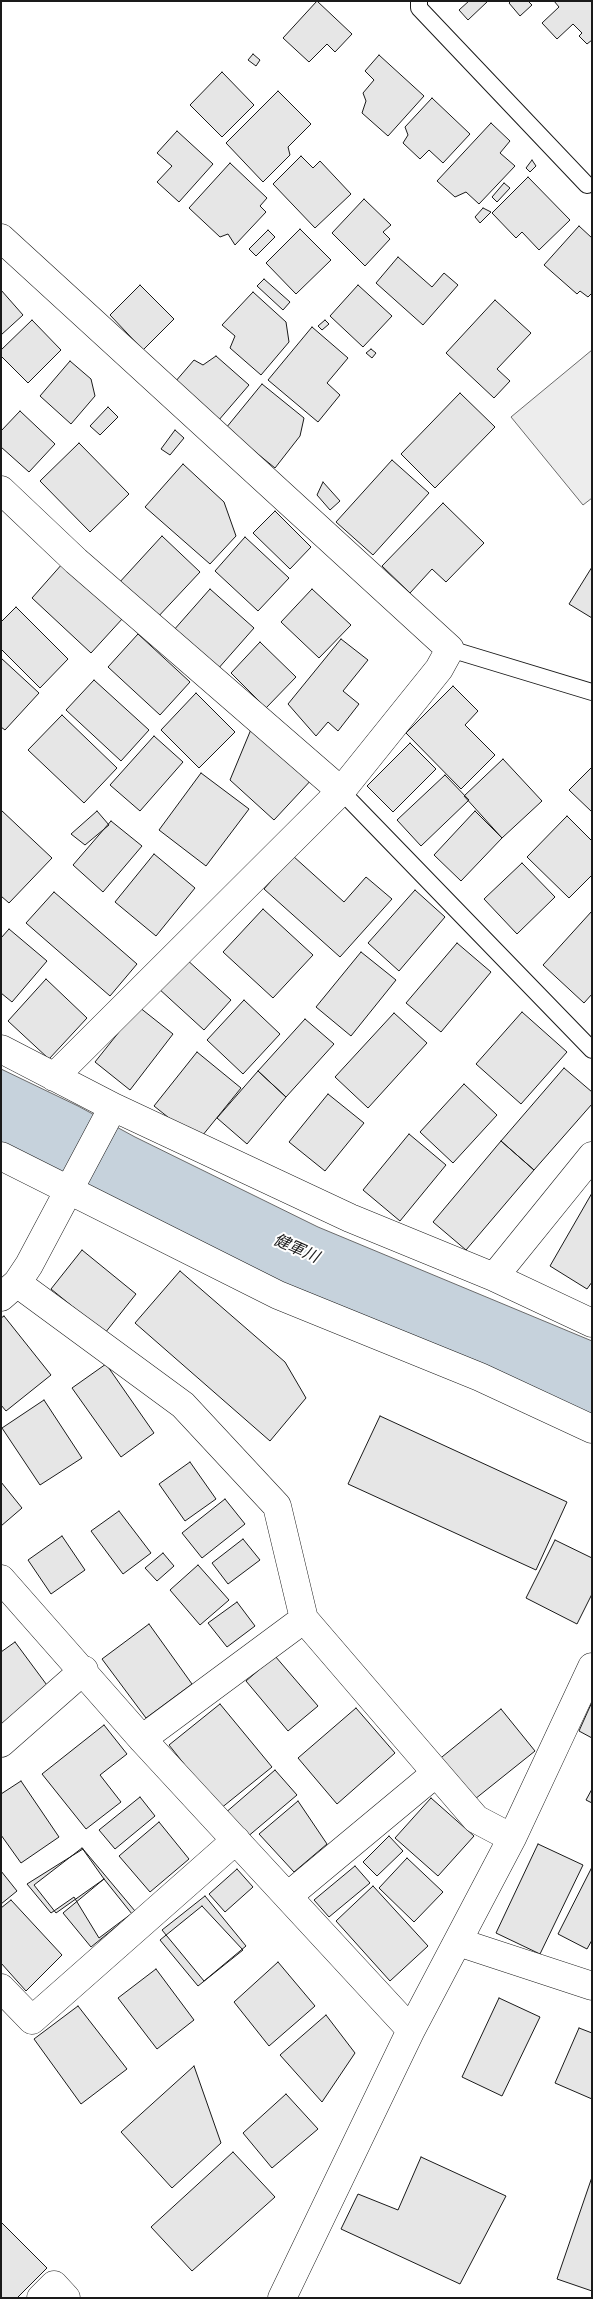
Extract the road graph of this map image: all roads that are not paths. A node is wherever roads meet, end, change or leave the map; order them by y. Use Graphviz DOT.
graph roads {
  1 [pos="419,1"];
  2 [pos="587,186"];
  3 [pos="1,238"];
  4 [pos="1,490"];
  5 [pos="450,649"];
  6 [pos="592,692"];
  7 [pos="341,791"];
  8 [pos="1,1049"];
  9 [pos="592,1050"];
  10 [pos="54,1077"];
  11 [pos="113,1107"];
  12 [pos="1,1156"];
  13 [pos="592,1156"];
  14 [pos="71,1186"];
  15 [pos="494,1277"];
  16 [pos="9,1290"];
  17 [pos="592,1322"];
  18 [pos="592,1429"];
  19 [pos="1,1579"];
  20 [pos="304,1619"];
  21 [pos="592,1667"];
  22 [pos="84,1670"];
  23 [pos="142,1739"];
  24 [pos="1,1742"];
  25 [pos="436,1773"];
  26 [pos="512,1838"];
  27 [pos="236,1840"];
  28 [pos="288,1896"];
  29 [pos="458,1942"];
  30 [pos="592,1986"];
  31 [pos="1,1988"];
  32 [pos="411,2030"];
  33 [pos="41,2298"];
  34 [pos="66,2298"];
  35 [pos="282,2298"];
  1 -- 2 [label="lane"];
  3 -- 5 [label="street"];
  4 -- 7 [label="street"];
  5 -- 6 [label="lane"];
  5 -- 7 [label="street"];
  7 -- 9 [label="lane"];
  7 -- 10 [label="street"];
  8 -- 10 [label="street"];
  10 -- 11 [label="street"];
  11 -- 14 [label="street"];
  11 -- 15 [label="street"];
  12 -- 14 [label="street"];
  13 -- 15 [label="street"];
  14 -- 16 [label="street"];
  14 -- 18 [label="street"];
  15 -- 17 [label="street"];
  16 -- 20 [label="street"];
  19 -- 22 [label="street"];
  20 -- 23 [label="street"];
  20 -- 25 [label="street"];
  21 -- 26 [label="street"];
  22 -- 23 [label="street"];
  22 -- 24 [label="street"];
  23 -- 27 [label="street"];
  25 -- 26 [label="street"];
  25 -- 28 [label="street"];
  26 -- 29 [label="street"];
  27 -- 28 [label="street"];
  27 -- 31 [label="street"];
  28 -- 32 [label="street"];
  29 -- 30 [label="street"];
  29 -- 32 [label="street"];
  32 -- 35 [label="street"];
  33 -- 34 [label="street"];
}
